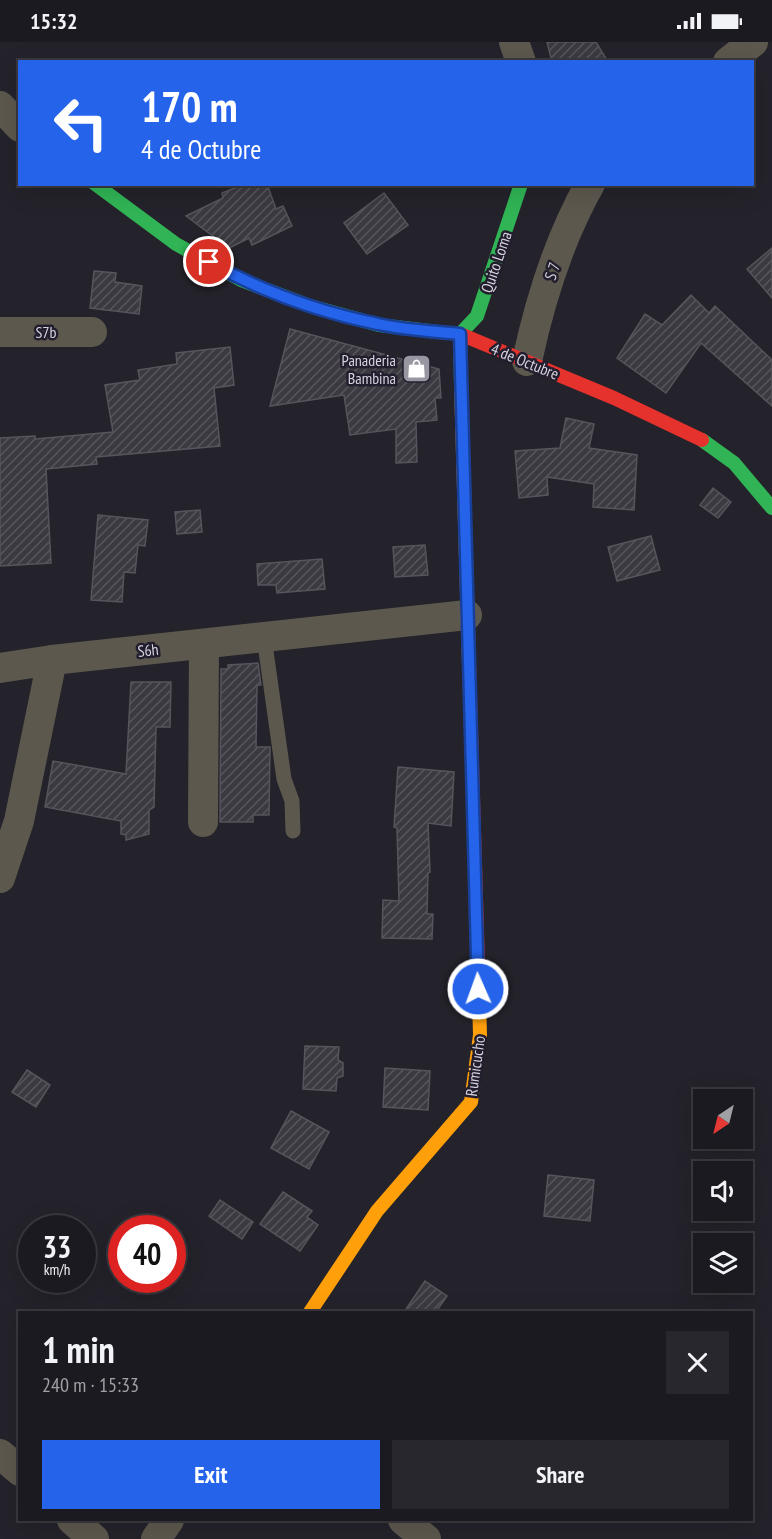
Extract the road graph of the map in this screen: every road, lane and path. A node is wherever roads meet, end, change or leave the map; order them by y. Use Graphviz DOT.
graph roads {
  1 [pos="514,42"];
  2 [pos="520,60"];
  3 [pos="0,106"];
  4 [pos="18,125"];
  5 [pos="97,186"];
  6 [pos="520,186"];
  7 [pos="589,186"];
  8 [pos="0,332"];
  9 [pos="92,332"];
  10 [pos="460,334"];
  11 [pos="526,362"];
  12 [pos="772,508"];
  13 [pos="467,615"];
  14 [pos="264,637"];
  15 [pos="204,644"];
  16 [pos="52,660"];
  17 [pos="0,668"];
  18 [pos="203,822"];
  19 [pos="293,831"];
  20 [pos="0,878"];
  21 [pos="311,1311"];
  22 [pos="0,1454"];
  23 [pos="18,1470"];
  24 [pos="73,1521"];
  25 [pos="168,1521"];
  26 [pos="404,1521"];
  27 [pos="94,1539"];
  28 [pos="156,1539"];
  29 [pos="426,1539"];
  1 -- 2 [label="street"];
  3 -- 4 [label="street"];
  5 -- 10 [label="street, 4 de Octubre"];
  6 -- 10 [label="street, Quito Loma"];
  7 -- 11 [label="street, S 7"];
  8 -- 9 [label="street, S7b"];
  10 -- 11 [label="street, 4 de Octubre"];
  10 -- 13 [label="street, Rumicucho"];
  11 -- 12 [label="street, 4 de Octubre"];
  13 -- 14 [label="street, S6h"];
  13 -- 21 [label="street, Rumicucho"];
  14 -- 15 [label="street, S6h"];
  14 -- 19 [label="lane"];
  15 -- 16 [label="street, S6h"];
  15 -- 18 [label="street"];
  16 -- 17 [label="street, S6h"];
  16 -- 20 [label="street"];
  22 -- 23 [label="street"];
  24 -- 27 [label="street"];
  25 -- 28 [label="street"];
  26 -- 29 [label="street"];
}
